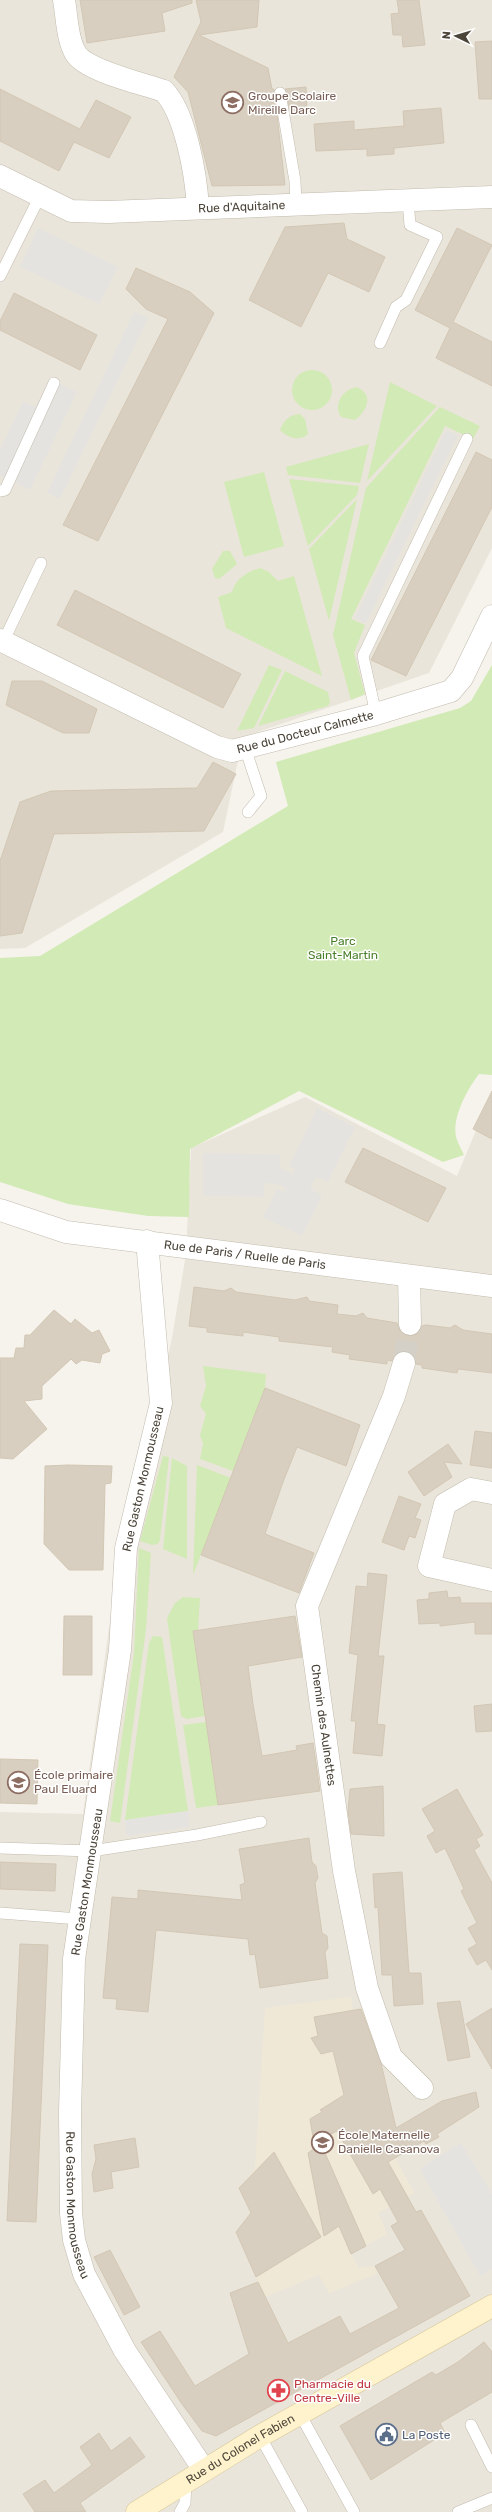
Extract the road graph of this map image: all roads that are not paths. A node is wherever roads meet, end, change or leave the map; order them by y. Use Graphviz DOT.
graph roads {
  1 [pos="64,0"];
  2 [pos="280,93"];
  3 [pos="0,176"];
  4 [pos="40,196"];
  5 [pos="492,197"];
  6 [pos="408,200"];
  7 [pos="296,205"];
  8 [pos="198,208"];
  9 [pos="0,276"];
  10 [pos="380,343"];
  11 [pos="54,383"];
  12 [pos="467,439"];
  13 [pos="0,491"];
  14 [pos="42,563"];
  15 [pos="492,616"];
  16 [pos="2,640"];
  17 [pos="376,714"];
  18 [pos="245,748"];
  19 [pos="248,812"];
  20 [pos="0,1210"];
  21 [pos="147,1242"];
  22 [pos="409,1276"];
  23 [pos="492,1286"];
  24 [pos="410,1324"];
  25 [pos="404,1362"];
  26 [pos="492,1493"];
  27 [pos="492,1580"];
  28 [pos="261,1822"];
  29 [pos="0,1848"];
  30 [pos="90,1851"];
  31 [pos="0,1913"];
  32 [pos="80,1919"];
  33 [pos="422,2088"];
  34 [pos="492,2306"];
  35 [pos="300,2414"];
  36 [pos="471,2425"];
  37 [pos="260,2436"];
  38 [pos="492,2466"];
  39 [pos="195,2476"];
  40 [pos="492,2498"];
  41 [pos="137,2512"];
  42 [pos="180,2512"];
  43 [pos="302,2512"];
  44 [pos="354,2512"];
  45 [pos="458,2512"];
  1 -- 8 [label="street"];
  2 -- 7 [label="lane"];
  3 -- 4 [label="street, Rue d'Aquitaine"];
  4 -- 8 [label="street, Rue d'Aquitaine"];
  4 -- 9 [label="lane"];
  5 -- 6 [label="street, Rue d'Aquitaine"];
  6 -- 7 [label="street, Rue d'Aquitaine"];
  6 -- 10 [label="lane"];
  7 -- 8 [label="street, Rue d'Aquitaine"];
  11 -- 13 [label="lane"];
  12 -- 17 [label="lane"];
  14 -- 16 [label="lane"];
  15 -- 17 [label="street, Rue du Docteur Calmette"];
  16 -- 18 [label="street, Rue du Docteur Calmette"];
  17 -- 18 [label="street, Rue du Docteur Calmette"];
  18 -- 19 [label="lane"];
  20 -- 21 [label="street, Rue de Paris / Ruelle de Paris"];
  21 -- 22 [label="street, Rue de Paris / Ruelle de Paris"];
  21 -- 30 [label="street, Rue Gaston Monmousseau"];
  22 -- 23 [label="street, Rue de Paris / Ruelle de Paris"];
  22 -- 24 [label="street"];
  25 -- 33 [label="street, Chemin des Aulnettes"];
  26 -- 27 [label="street"];
  28 -- 30 [label="lane"];
  29 -- 30 [label="lane"];
  30 -- 32 [label="street, Rue Gaston Monmousseau"];
  31 -- 32 [label="lane"];
  32 -- 39 [label="street, Rue Gaston Monmousseau"];
  34 -- 35 [label="street, Rue du Colonel Fabien"];
  35 -- 37 [label="street, Rue du Colonel Fabien"];
  35 -- 44 [label="lane"];
  36 -- 38 [label="lane"];
  37 -- 39 [label="street, Rue du Colonel Fabien"];
  37 -- 43 [label="lane"];
  39 -- 41 [label="street, Rue du Colonel Fabien"];
  39 -- 42 [label="lane"];
  40 -- 45 [label="lane"];
}
